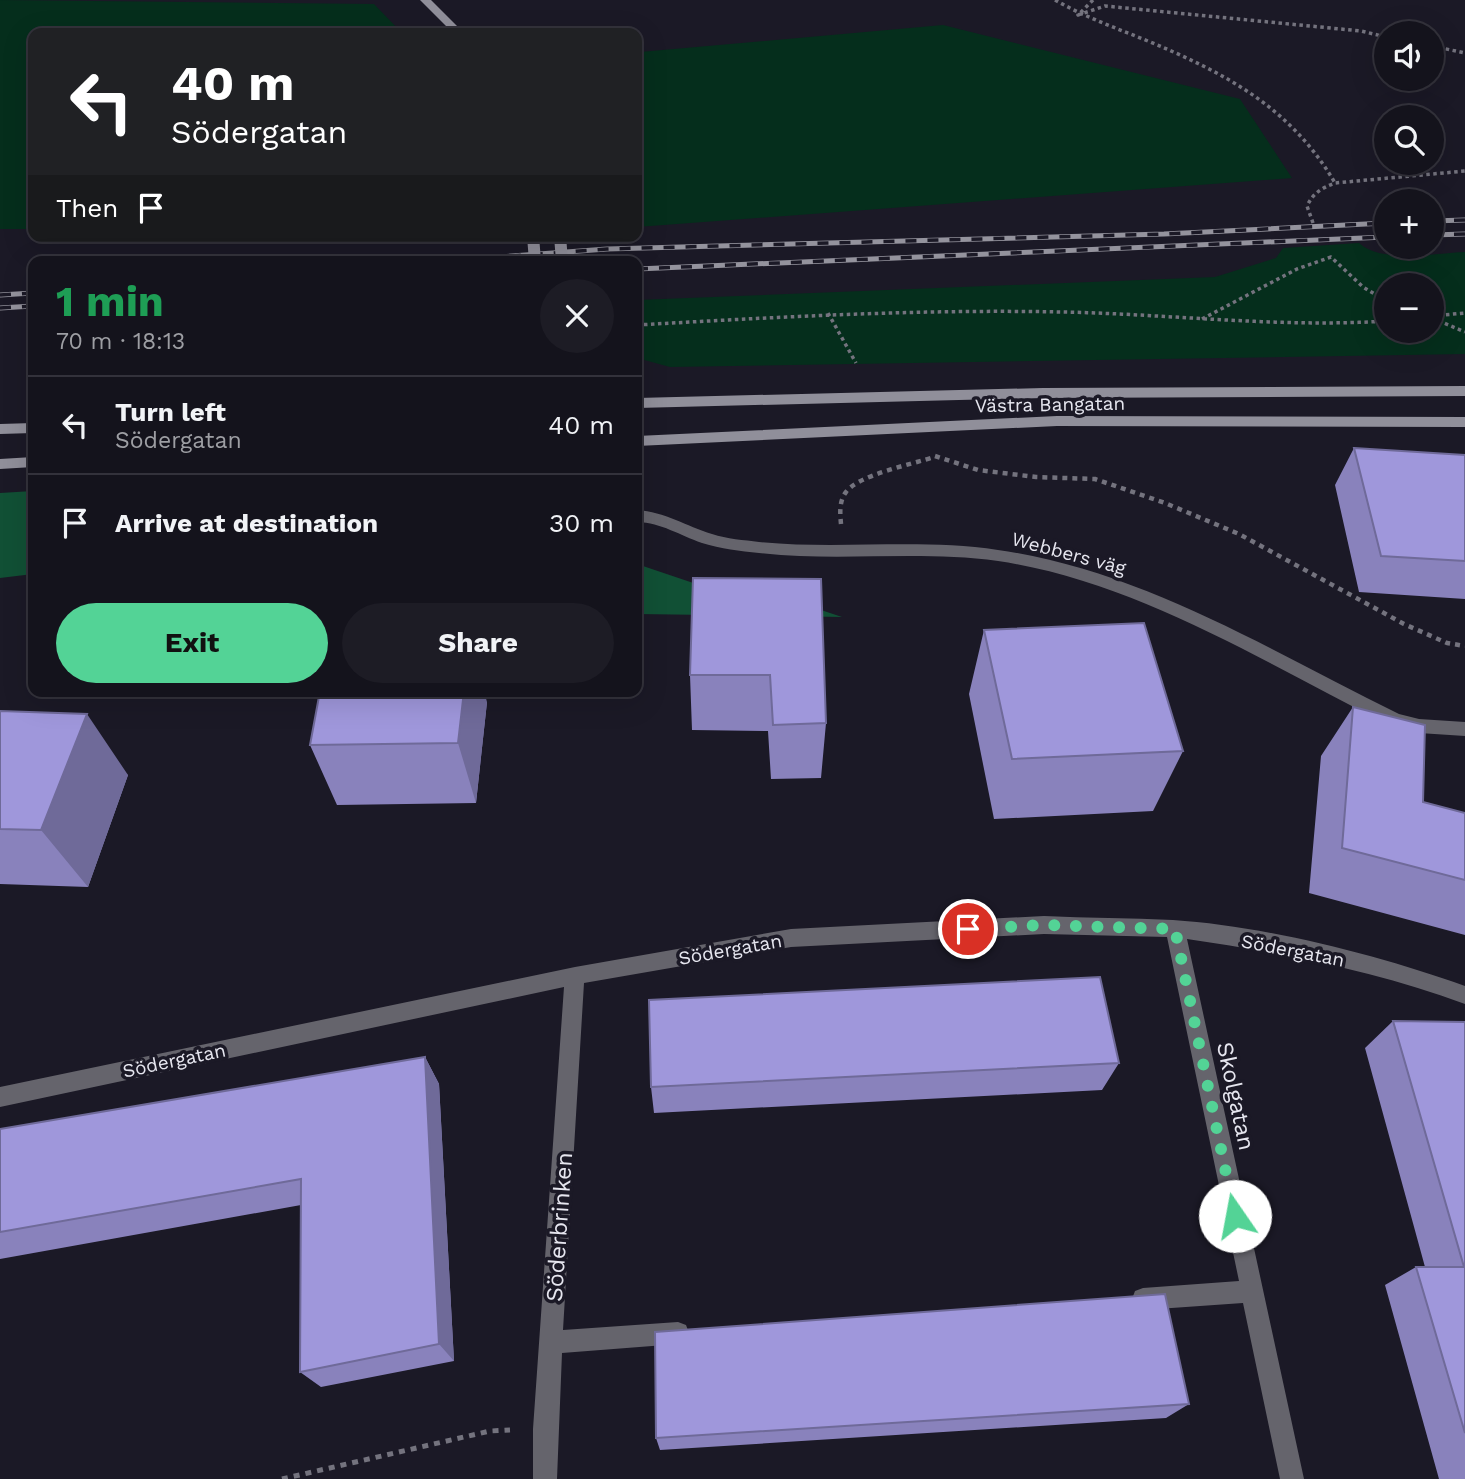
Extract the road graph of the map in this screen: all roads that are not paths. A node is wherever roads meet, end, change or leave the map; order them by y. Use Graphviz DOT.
graph roads {
  1 [pos="425,0"];
  2 [pos="453,28"];
  3 [pos="1465,391"];
  4 [pos="642,403"];
  5 [pos="1465,422"];
  6 [pos="28,428"];
  7 [pos="0,429"];
  8 [pos="642,441"];
  9 [pos="28,462"];
  10 [pos="0,464"];
  11 [pos="642,516"];
  12 [pos="1465,729"];
  13 [pos="1175,929"];
  14 [pos="575,976"];
  15 [pos="1465,995"];
  16 [pos="0,1097"];
  17 [pos="1251,1291"];
  18 [pos="1127,1300"];
  19 [pos="702,1331"];
  20 [pos="551,1342"];
  21 [pos="545,1479"];
  22 [pos="1292,1479"];
  1 -- 2 [label="street"];
  3 -- 4 [label="street, Västra Bangatan"];
  5 -- 8 [label="street, Västra Bangatan"];
  6 -- 7 [label="street"];
  9 -- 10 [label="street"];
  11 -- 12 [label="street, Webbers väg"];
  13 -- 14 [label="street, Södergatan"];
  13 -- 15 [label="street, Södergatan"];
  13 -- 17 [label="street, Skolgatan"];
  14 -- 16 [label="street, Södergatan"];
  14 -- 20 [label="street, Söderbrinken"];
  17 -- 18 [label="street"];
  17 -- 22 [label="street, Skolgatan"];
  19 -- 20 [label="street"];
  20 -- 21 [label="street, Söderbrinken"];
}
